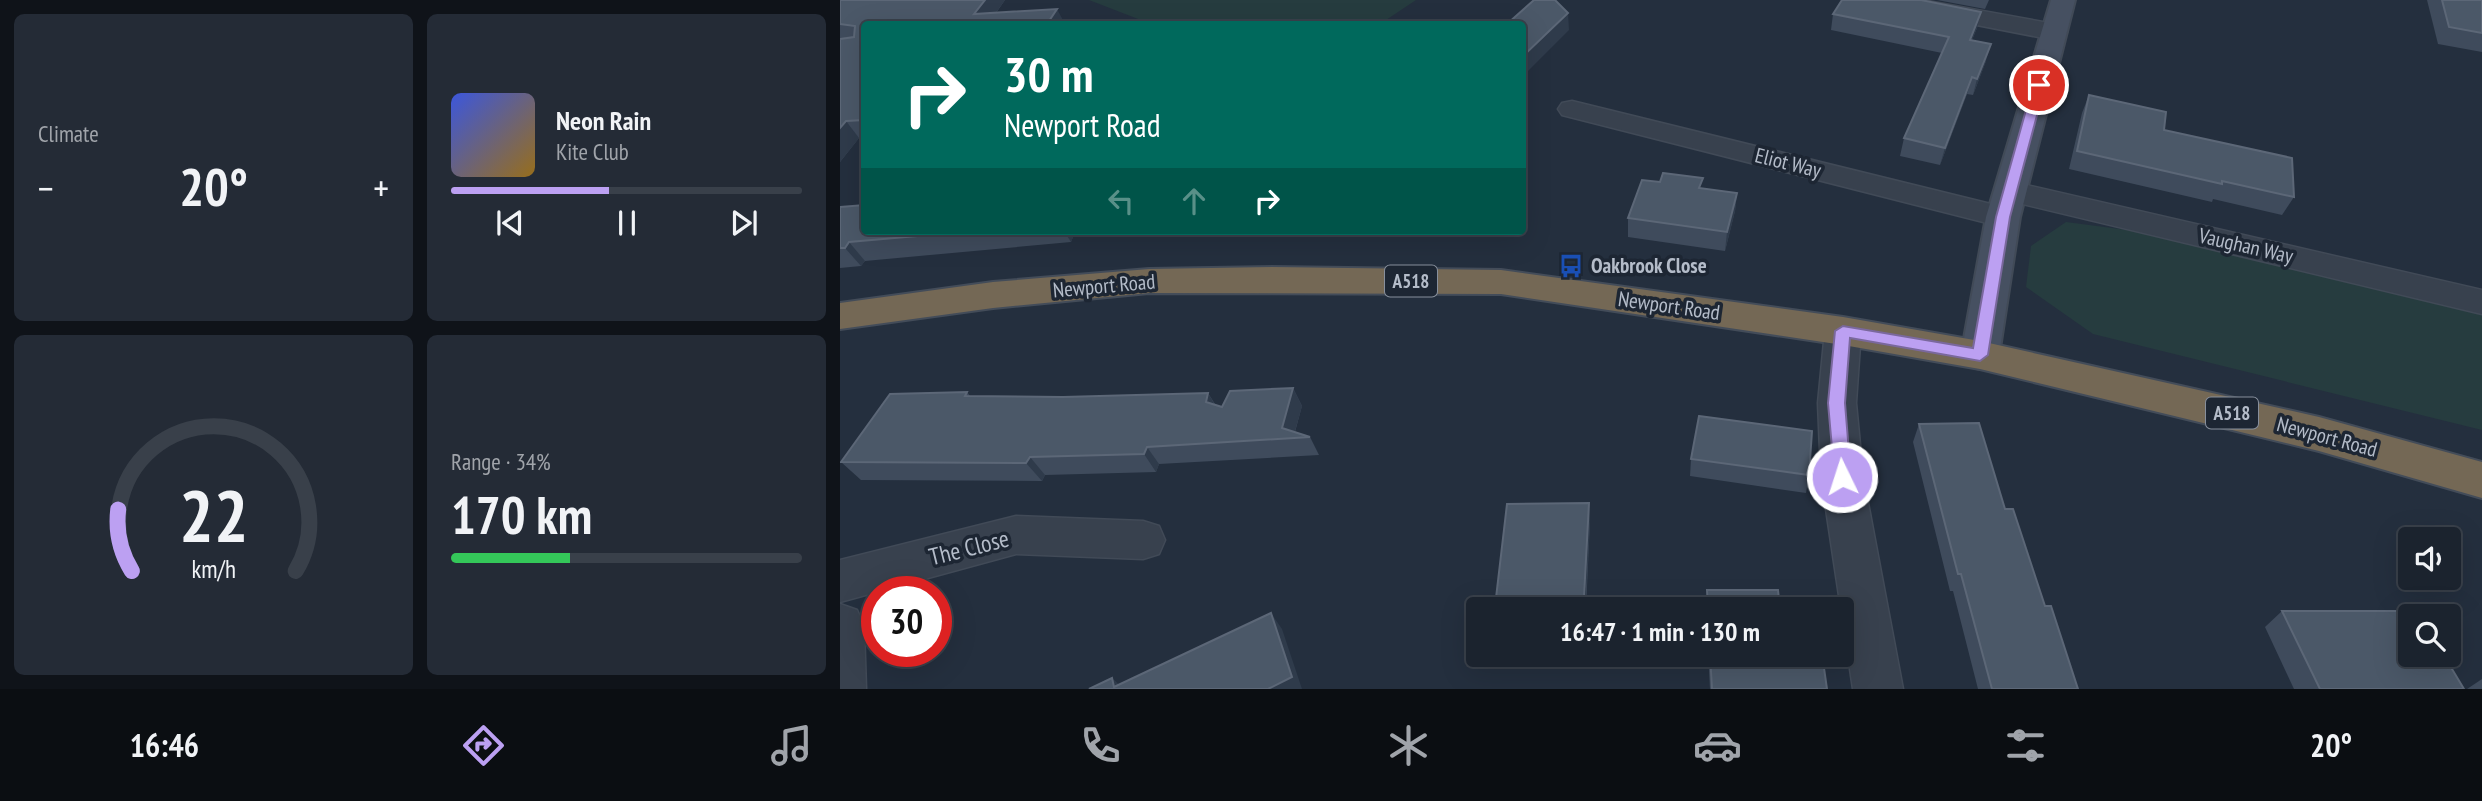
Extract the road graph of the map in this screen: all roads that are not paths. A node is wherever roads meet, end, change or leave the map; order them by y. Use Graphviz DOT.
graph roads {
  1 [pos="1884,0"];
  2 [pos="2063,0"];
  3 [pos="2054,32"];
  4 [pos="1572,109"];
  5 [pos="2006,204"];
  6 [pos="2482,302"];
  7 [pos="840,316"];
  8 [pos="1843,331"];
  9 [pos="1980,355"];
  10 [pos="2482,480"];
  11 [pos="1143,540"];
  12 [pos="840,581"];
  13 [pos="840,626"];
  14 [pos="841,689"];
  15 [pos="1878,689"];
  1 -- 3 [label="street"];
  2 -- 3 [label="street"];
  3 -- 5 [label="street"];
  4 -- 5 [label="street, Eliot Way"];
  5 -- 6 [label="street, Vaughan Way"];
  5 -- 9 [label="street"];
  7 -- 8 [label="highway, Newport Road / A518"];
  8 -- 9 [label="highway, Newport Road / A518"];
  8 -- 15 [label="street"];
  9 -- 10 [label="highway, Newport Road / A518"];
  11 -- 12 [label="street, The Close"];
  13 -- 14 [label="street"];
}
